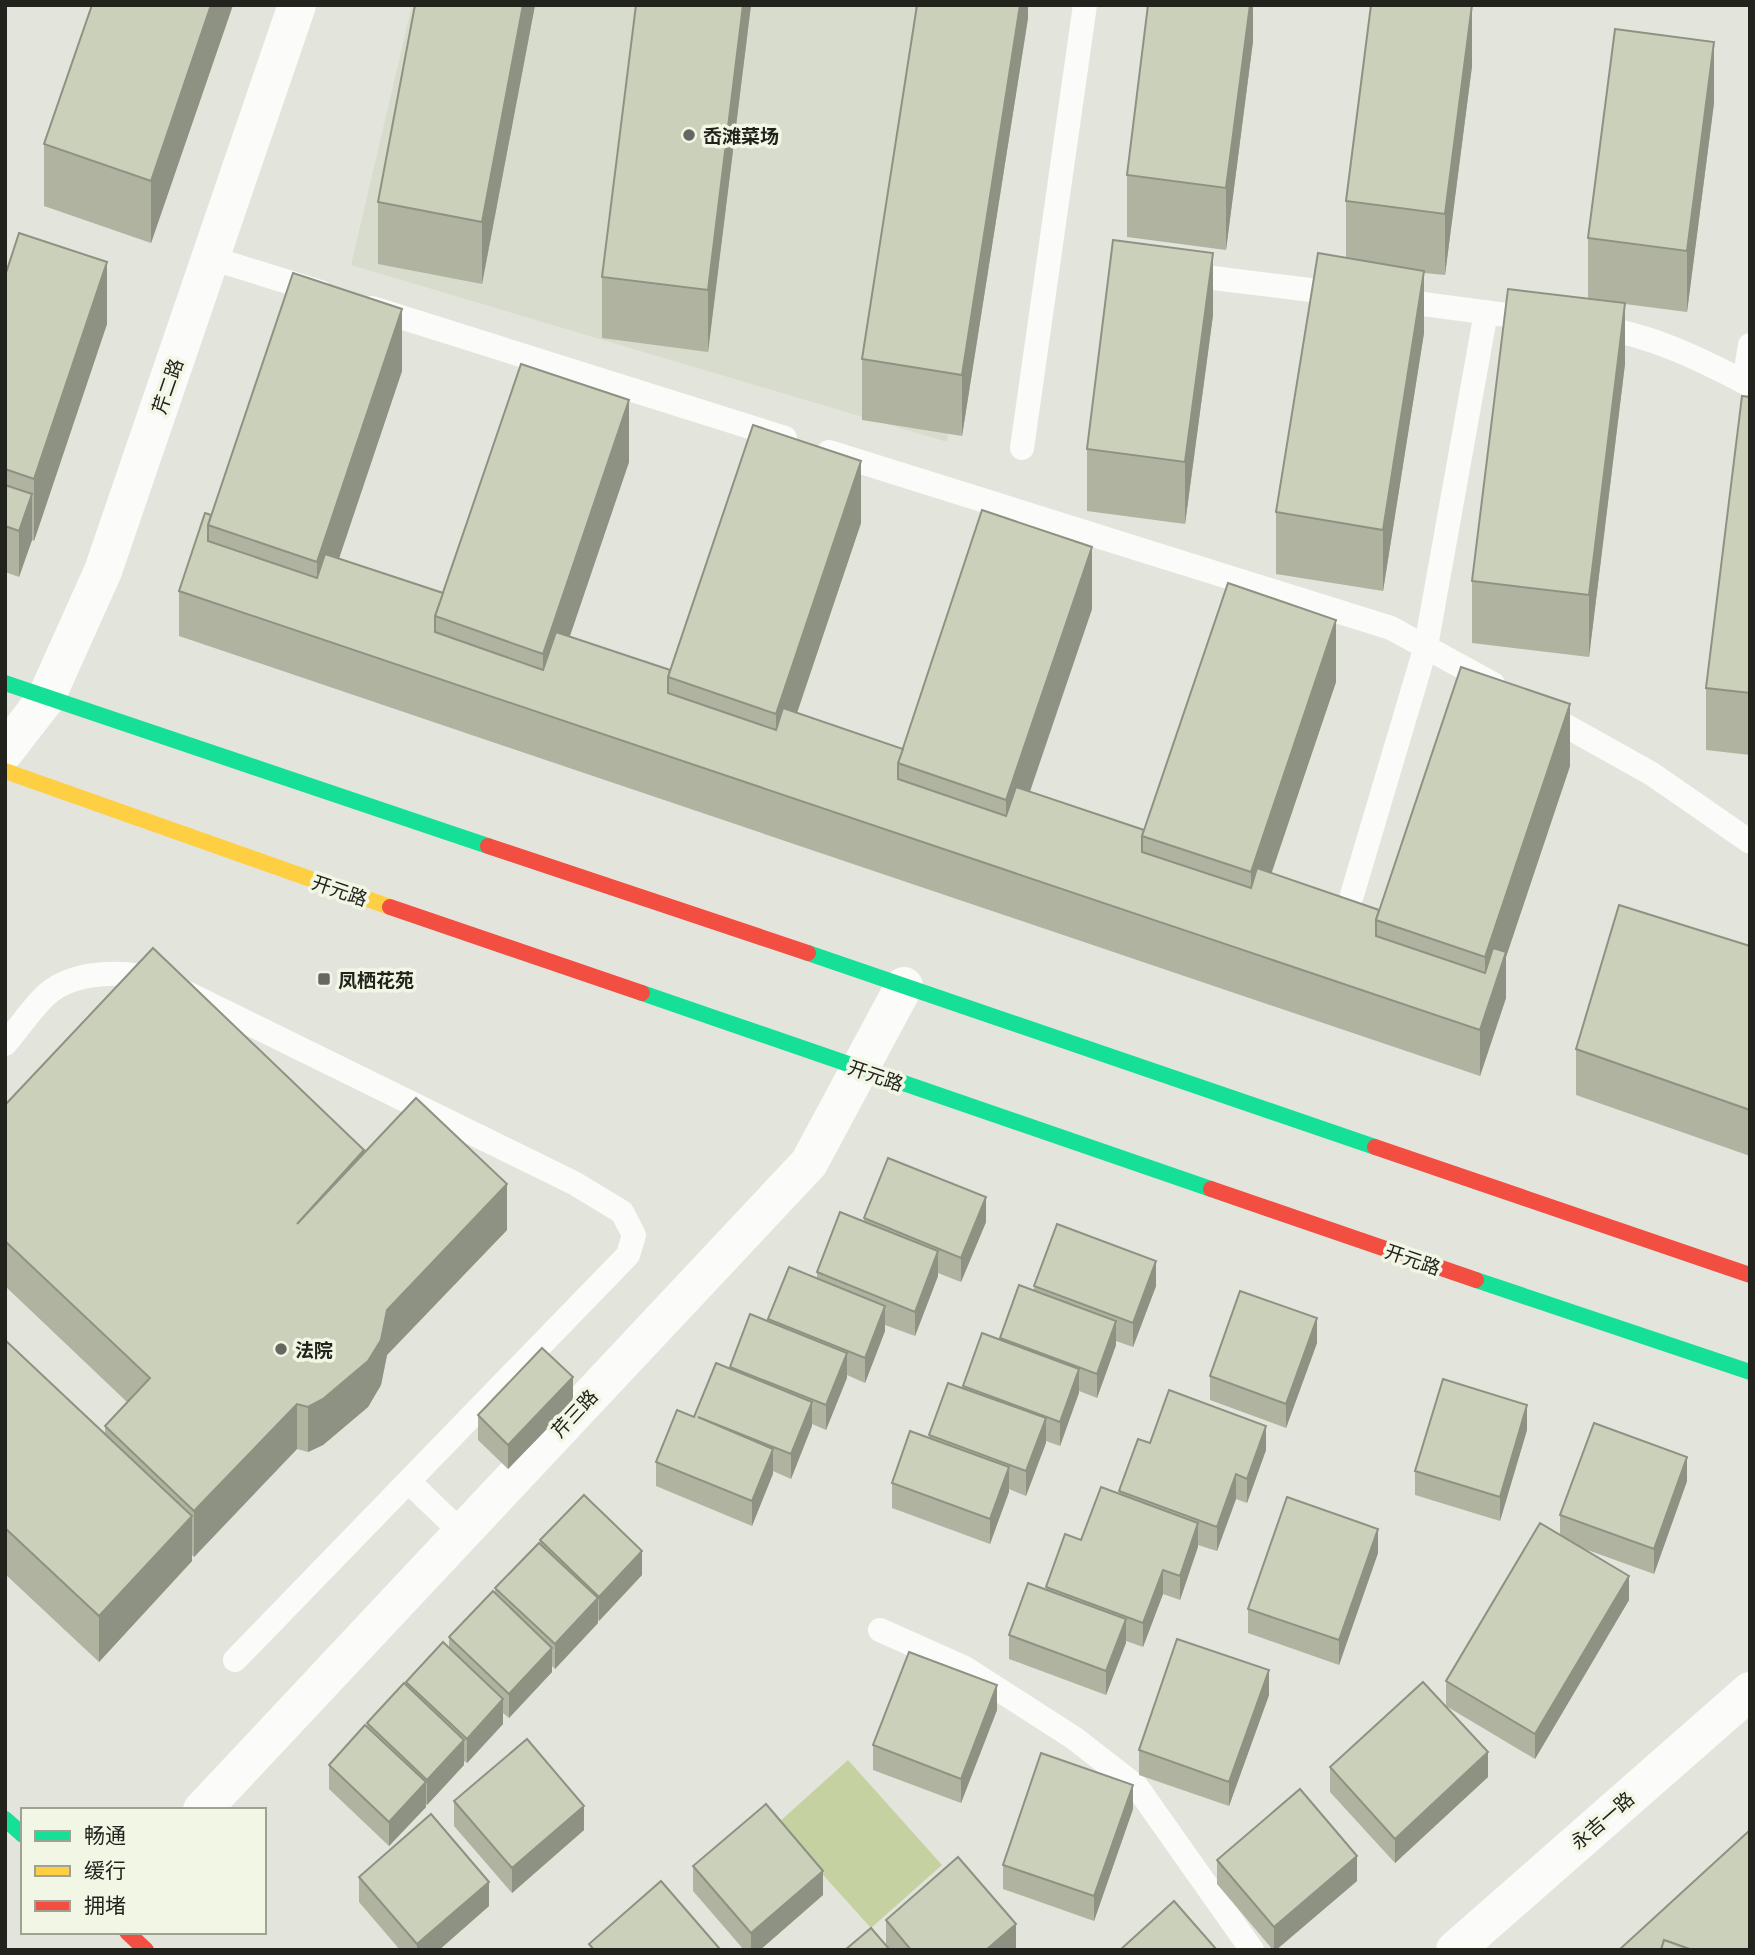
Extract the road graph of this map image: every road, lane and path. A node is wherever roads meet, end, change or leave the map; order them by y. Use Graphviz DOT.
graph roads {
  1 [pos="297,5"];
  2 [pos="1085,5"];
  3 [pos="211,258"];
  4 [pos="1157,272"];
  5 [pos="1486,312"];
  6 [pos="1750,345"];
  7 [pos="1747,383"];
  8 [pos="1021,448"];
  9 [pos="1426,646"];
  10 [pos="5,683"];
  11 [pos="46,698"];
  12 [pos="5,751"];
  13 [pos="5,771"];
  14 [pos="1750,842"];
  15 [pos="1352,895"];
  16 [pos="904,986"];
  17 [pos="5,1044"];
  18 [pos="859,1069"];
  19 [pos="1750,1275"];
  20 [pos="1750,1372"];
  21 [pos="410,1482"];
  22 [pos="462,1533"];
  23 [pos="880,1630"];
  24 [pos="235,1660"];
  25 [pos="1750,1690"];
  26 [pos="203,1808"];
  27 [pos="5,1819"];
  28 [pos="21,1833"];
  29 [pos="129,1934"];
  30 [pos="146,1950"];
  31 [pos="1252,1950"];
  32 [pos="1455,1950"];
  1 -- 3 [label="street, 芹二路"];
  2 -- 8 [label="lane"];
  3 -- 9 [label="lane"];
  3 -- 11 [label="street, 芹二路"];
  4 -- 5 [label="lane"];
  5 -- 7 [label="lane"];
  5 -- 9 [label="lane"];
  6 -- 7 [label="lane"];
  9 -- 14 [label="lane"];
  9 -- 15 [label="lane"];
  10 -- 11 [label="main road"];
  11 -- 12 [label="street, 芹二路"];
  11 -- 16 [label="main road"];
  13 -- 18 [label="main road, 开元路"];
  16 -- 18 [label="street, 芹三路"];
  16 -- 19 [label="main road"];
  17 -- 21 [label="lane"];
  18 -- 20 [label="main road, 开元路"];
  18 -- 22 [label="street, 芹三路"];
  21 -- 22 [label="lane"];
  21 -- 24 [label="lane"];
  22 -- 26 [label="street, 芹三路"];
  23 -- 31 [label="lane"];
  25 -- 32 [label="street, 永吉一路"];
  27 -- 28 [label="main road"];
  29 -- 30 [label="main road"];
}
